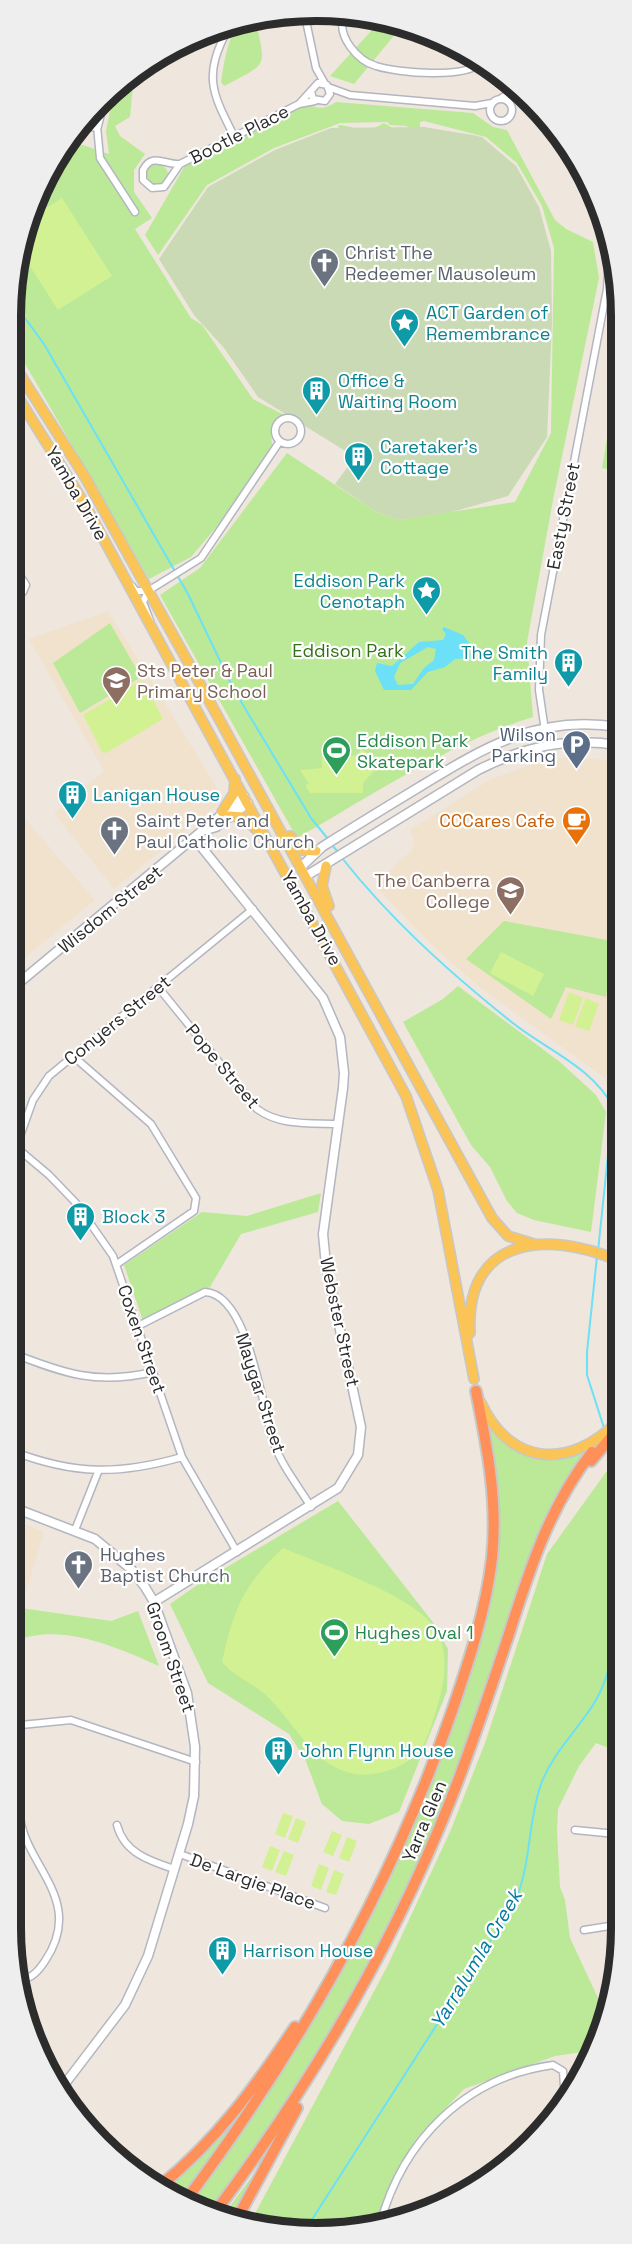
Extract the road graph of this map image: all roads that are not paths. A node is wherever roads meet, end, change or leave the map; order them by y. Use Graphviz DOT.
graph roads {
  1 [pos="306,22"];
  2 [pos="343,23"];
  3 [pos="225,36"];
  4 [pos="316,68"];
  5 [pos="475,68"];
  6 [pos="326,85"];
  7 [pos="312,89"];
  8 [pos="509,93"];
  9 [pos="350,95"];
  10 [pos="513,96"];
  11 [pos="327,99"];
  12 [pos="500,99"];
  13 [pos="315,100"];
  14 [pos="492,103"];
  15 [pos="299,104"];
  16 [pos="510,104"];
  17 [pos="475,106"];
  18 [pos="100,115"];
  19 [pos="492,115"];
  20 [pos="90,126"];
  21 [pos="97,126"];
  22 [pos="234,136"];
  23 [pos="180,164"];
  24 [pos="168,165"];
  25 [pos="172,173"];
  26 [pos="135,212"];
  27 [pos="608,281"];
  28 [pos="609,286"];
  29 [pos="607,289"];
  30 [pos="21,376"];
  31 [pos="21,402"];
  32 [pos="280,441"];
  33 [pos="21,577"];
  34 [pos="126,579"];
  35 [pos="148,591"];
  36 [pos="21,593"];
  37 [pos="150,623"];
  38 [pos="545,727"];
  39 [pos="611,727"];
  40 [pos="548,744"];
  41 [pos="611,744"];
  42 [pos="235,778"];
  43 [pos="260,793"];
  44 [pos="246,800"];
  45 [pos="226,814"];
  46 [pos="273,816"];
  47 [pos="195,839"];
  48 [pos="271,844"];
  49 [pos="319,849"];
  50 [pos="329,863"];
  51 [pos="303,872"];
  52 [pos="291,880"];
  53 [pos="253,909"];
  54 [pos="340,939"];
  55 [pos="21,981"];
  56 [pos="158,987"];
  57 [pos="73,1056"];
  58 [pos="338,1124"];
  59 [pos="21,1136"];
  60 [pos="21,1151"];
  61 [pos="534,1244"];
  62 [pos="611,1257"];
  63 [pos="117,1264"];
  64 [pos="138,1326"];
  65 [pos="21,1357"];
  66 [pos="153,1372"];
  67 [pos="474,1379"];
  68 [pos="476,1391"];
  69 [pos="611,1429"];
  70 [pos="611,1435"];
  71 [pos="591,1451"];
  72 [pos="21,1454"];
  73 [pos="182,1457"];
  74 [pos="98,1472"];
  75 [pos="311,1507"];
  76 [pos="21,1510"];
  77 [pos="75,1530"];
  78 [pos="237,1552"];
  79 [pos="154,1602"];
  80 [pos="21,1725"];
  81 [pos="196,1762"];
  82 [pos="21,1814"];
  83 [pos="412,1814"];
  84 [pos="117,1825"];
  85 [pos="574,1830"];
  86 [pos="611,1834"];
  87 [pos="180,1854"];
  88 [pos="174,1869"];
  89 [pos="325,1908"];
  90 [pos="611,1926"];
  91 [pos="584,1930"];
  92 [pos="26,1979"];
  93 [pos="327,2049"];
  94 [pos="66,2084"];
  95 [pos="564,2087"];
  96 [pos="165,2181"];
  97 [pos="190,2195"];
  98 [pos="219,2206"];
  99 [pos="240,2213"];
  100 [pos="383,2215"];
  1 -- 4 [label="street"];
  2 -- 5 [label="street"];
  3 -- 22 [label="street"];
  4 -- 6 [label="street"];
  4 -- 7 [label="street"];
  6 -- 7 [label="street"];
  6 -- 9 [label="street"];
  6 -- 11 [label="street"];
  7 -- 13 [label="street"];
  7 -- 15 [label="street, Bootle Place"];
  8 -- 12 [label="street"];
  9 -- 11 [label="street"];
  9 -- 17 [label="street"];
  10 -- 16 [label="street"];
  11 -- 13 [label="street"];
  12 -- 14 [label="street"];
  12 -- 16 [label="street"];
  13 -- 15 [label="street, Bootle Place"];
  14 -- 17 [label="street"];
  14 -- 19 [label="street"];
  15 -- 22 [label="street, Bootle Place"];
  16 -- 19 [label="street"];
  17 -- 19 [label="street"];
  18 -- 21 [label="street"];
  20 -- 21 [label="street"];
  21 -- 26 [label="street"];
  22 -- 23 [label="street, Bootle Place"];
  23 -- 24 [label="street, Bootle Place"];
  23 -- 25 [label="street, Bootle Place"];
  24 -- 25 [label="street, Bootle Place"];
  24 -- 25 [label="street, Bootle Place"];
  27 -- 29 [label="street, Easty Street"];
  28 -- 29 [label="street, Easty Street"];
  29 -- 38 [label="street, Easty Street"];
  30 -- 35 [label="main road, Yamba Drive"];
  31 -- 34 [label="main road, Yamba Drive"];
  32 -- 32 [label="street"];
  32 -- 35 [label="street"];
  33 -- 36 [label="street"];
  34 -- 35 [label="street"];
  34 -- 37 [label="main road, Yamba Drive"];
  35 -- 37 [label="street"];
  35 -- 43 [label="main road, Yamba Drive"];
  37 -- 42 [label="main road, Yamba Drive"];
  38 -- 39 [label="street"];
  38 -- 40 [label="street, Easty Street"];
  38 -- 49 [label="street"];
  40 -- 41 [label="street"];
  40 -- 50 [label="street"];
  42 -- 44 [label="main road, Yamba Drive"];
  42 -- 45 [label="main road"];
  43 -- 44 [label="main road"];
  43 -- 46 [label="main road, Yamba Drive"];
  44 -- 45 [label="street, Wisdom Street"];
  44 -- 48 [label="main road, Yamba Drive"];
  45 -- 47 [label="street, Wisdom Street"];
  45 -- 48 [label="main road"];
  46 -- 49 [label="main road"];
  46 -- 51 [label="main road, Yamba Drive"];
  47 -- 53 [label="street, Webster Street"];
  47 -- 55 [label="street, Wisdom Street"];
  48 -- 52 [label="main road, Yamba Drive"];
  49 -- 51 [label="street"];
  50 -- 51 [label="street"];
  50 -- 54 [label="main road"];
  51 -- 52 [label="main road"];
  51 -- 54 [label="main road, Yamba Drive"];
  52 -- 67 [label="main road, Yamba Drive"];
  53 -- 56 [label="street, Conyers Street"];
  53 -- 58 [label="street, Webster Street"];
  54 -- 61 [label="main road, Yamba Drive"];
  56 -- 57 [label="street, Conyers Street"];
  56 -- 58 [label="street, Pope Street"];
  57 -- 59 [label="street, Conyers Street"];
  57 -- 63 [label="street"];
  58 -- 75 [label="street, Webster Street"];
  60 -- 63 [label="street, Coxen Street"];
  61 -- 62 [label="main road"];
  61 -- 67 [label="main road"];
  63 -- 64 [label="street, Coxen Street"];
  64 -- 66 [label="street, Coxen Street"];
  64 -- 75 [label="street, Maygar Street"];
  65 -- 66 [label="street"];
  66 -- 73 [label="street, Coxen Street"];
  67 -- 68 [label="main road"];
  68 -- 71 [label="main road"];
  68 -- 83 [label="highway, Yarra Glen"];
  69 -- 71 [label="main road, Yarra Glen"];
  70 -- 71 [label="highway"];
  71 -- 93 [label="highway, Yarra Glen"];
  72 -- 74 [label="street"];
  73 -- 74 [label="street"];
  73 -- 78 [label="street, Coxen Street"];
  74 -- 77 [label="street"];
  75 -- 78 [label="street, Webster Street"];
  76 -- 77 [label="street, Groom Street"];
  77 -- 79 [label="street, Groom Street"];
  78 -- 79 [label="street, Webster Street"];
  79 -- 81 [label="street, Groom Street"];
  80 -- 81 [label="street"];
  81 -- 87 [label="street, Groom Street"];
  82 -- 92 [label="street"];
  83 -- 96 [label="highway"];
  83 -- 97 [label="highway, Yarra Glen"];
  84 -- 88 [label="street"];
  85 -- 86 [label="street"];
  87 -- 88 [label="street, Groom Street"];
  87 -- 89 [label="street, De Largie Place"];
  88 -- 94 [label="street, Groom Street"];
  90 -- 91 [label="street"];
  93 -- 98 [label="highway, Yarra Glen"];
  93 -- 99 [label="highway"];
  95 -- 100 [label="street"];
}
